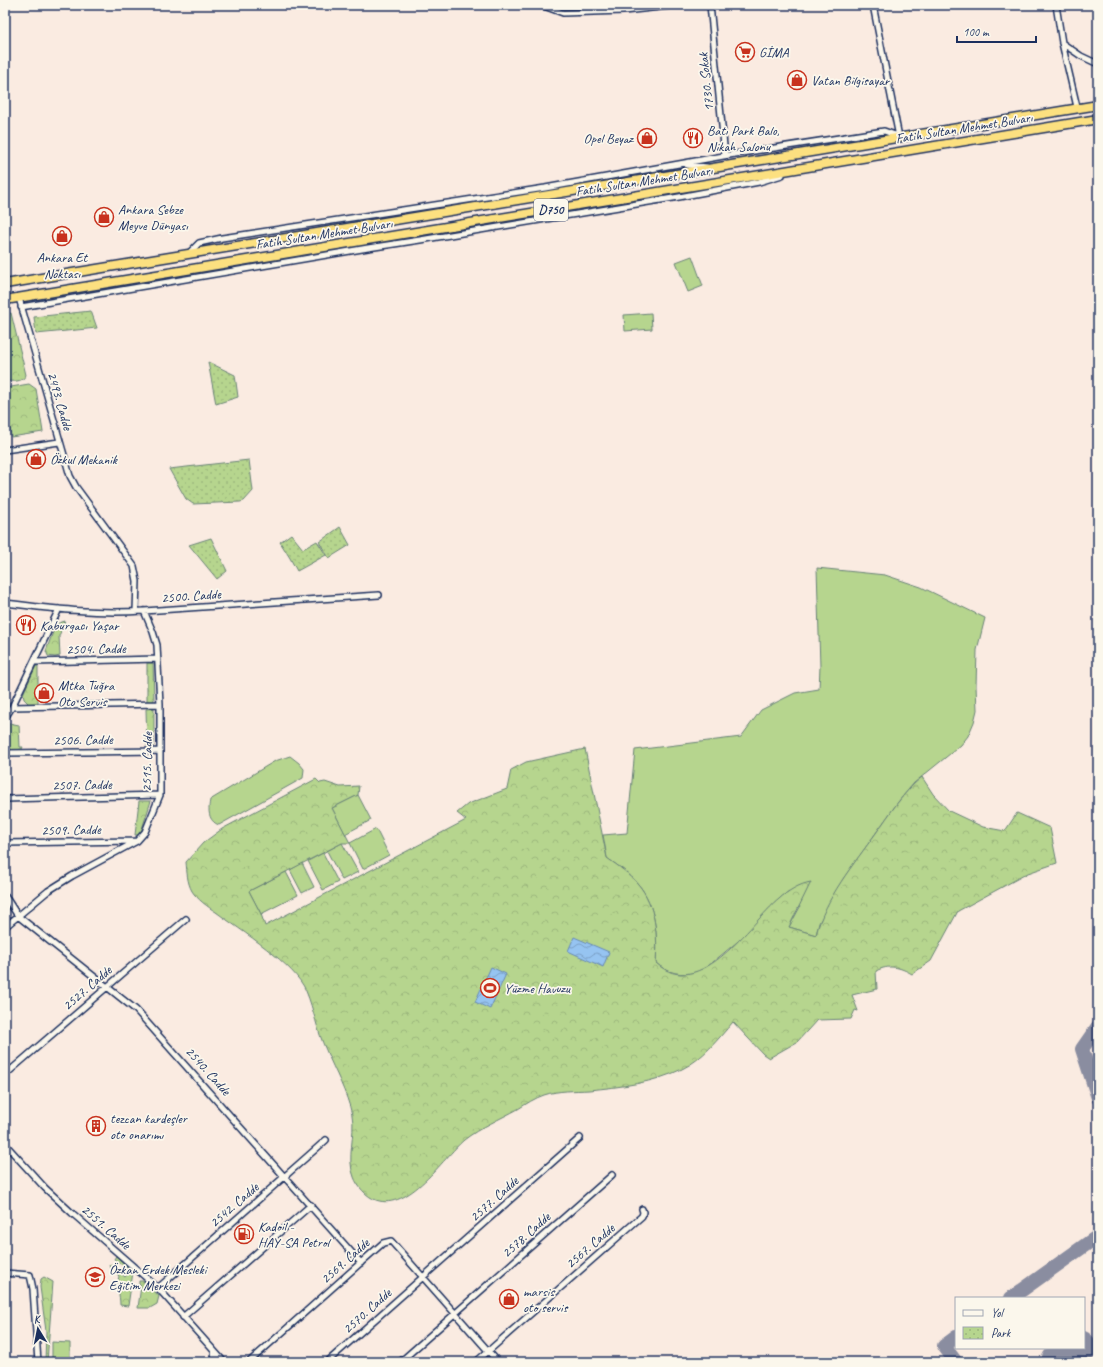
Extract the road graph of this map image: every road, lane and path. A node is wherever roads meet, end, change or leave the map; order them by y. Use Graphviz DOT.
graph roads {
  1 [pos="541,5"];
  2 [pos="679,5"];
  3 [pos="710,5"];
  4 [pos="873,5"];
  5 [pos="1056,5"];
  6 [pos="656,7"];
  7 [pos="1062,43"];
  8 [pos="1098,64"];
  9 [pos="1098,105"];
  10 [pos="1077,107"];
  11 [pos="1098,119"];
  12 [pos="899,137"];
  13 [pos="725,156"];
  14 [pos="677,164"];
  15 [pos="716,167"];
  16 [pos="801,168"];
  17 [pos="188,254"];
  18 [pos="5,284"];
  19 [pos="19,298"];
  20 [pos="5,300"];
  21 [pos="21,307"];
  22 [pos="59,442"];
  23 [pos="5,450"];
  24 [pos="379,595"];
  25 [pos="5,603"];
  26 [pos="59,609"];
  27 [pos="144,611"];
  28 [pos="136,612"];
  29 [pos="158,659"];
  30 [pos="35,662"];
  31 [pos="160,704"];
  32 [pos="12,707"];
  33 [pos="5,718"];
  34 [pos="160,751"];
  35 [pos="5,753"];
  36 [pos="160,795"];
  37 [pos="5,799"];
  38 [pos="137,841"];
  39 [pos="5,844"];
  40 [pos="5,896"];
  41 [pos="18,916"];
  42 [pos="186,919"];
  43 [pos="5,927"];
  44 [pos="108,986"];
  45 [pos="5,1075"];
  46 [pos="580,1138"];
  47 [pos="326,1140"];
  48 [pos="5,1144"];
  49 [pos="612,1175"];
  50 [pos="285,1176"];
  51 [pos="311,1205"];
  52 [pos="642,1209"];
  53 [pos="361,1262"];
  54 [pos="5,1273"];
  55 [pos="423,1277"];
  56 [pos="158,1288"];
  57 [pos="456,1313"];
  58 [pos="183,1317"];
  59 [pos="214,1351"];
  60 [pos="488,1351"];
  61 [pos="38,1362"];
  62 [pos="215,1362"];
  63 [pos="224,1362"];
  64 [pos="249,1362"];
  65 [pos="327,1362"];
  66 [pos="400,1362"];
  67 [pos="476,1362"];
  68 [pos="498,1362"];
  1 -- 6 [label="street"];
  2 -- 6 [label="street"];
  3 -- 13 [label="street, 1730. Sokak"];
  4 -- 12 [label="street"];
  5 -- 7 [label="street"];
  7 -- 8 [label="street"];
  7 -- 10 [label="street"];
  9 -- 10 [label="highway, Fatih Sultan Mehmet Bulvarı / D750"];
  10 -- 12 [label="highway, Fatih Sultan Mehmet Bulvarı / D750"];
  11 -- 16 [label="highway, Fatih Sultan Mehmet Bulvarı / D750"];
  12 -- 13 [label="street"];
  12 -- 15 [label="highway, Fatih Sultan Mehmet Bulvarı / D750"];
  13 -- 14 [label="street"];
  14 -- 15 [label="street"];
  14 -- 17 [label="street"];
  15 -- 17 [label="highway, Fatih Sultan Mehmet Bulvarı / D750"];
  16 -- 19 [label="highway, Fatih Sultan Mehmet Bulvarı / D750"];
  16 -- 21 [label="street"];
  17 -- 18 [label="highway, Fatih Sultan Mehmet Bulvarı / D750"];
  19 -- 20 [label="highway, Fatih Sultan Mehmet Bulvarı / D750"];
  19 -- 21 [label="street, 2493. Cadde"];
  21 -- 22 [label="street, 2493. Cadde"];
  22 -- 23 [label="street"];
  22 -- 28 [label="street, 2493. Cadde"];
  24 -- 27 [label="street, 2500. Cadde"];
  25 -- 26 [label="street, 2500. Cadde"];
  26 -- 28 [label="street, 2500. Cadde"];
  26 -- 30 [label="street"];
  27 -- 28 [label="street, 2500. Cadde"];
  27 -- 29 [label="street, 2515. Cadde"];
  29 -- 30 [label="street, 2504. Cadde"];
  29 -- 31 [label="street, 2515. Cadde"];
  30 -- 32 [label="street"];
  31 -- 32 [label="street"];
  31 -- 34 [label="street, 2515. Cadde"];
  32 -- 33 [label="street"];
  34 -- 35 [label="street, 2506. Cadde"];
  34 -- 36 [label="street, 2515. Cadde"];
  36 -- 37 [label="street, 2507. Cadde"];
  36 -- 38 [label="street, 2515. Cadde"];
  38 -- 39 [label="street, 2509. Cadde"];
  38 -- 41 [label="street, 2515. Cadde"];
  40 -- 41 [label="street, 2540. Cadde"];
  41 -- 43 [label="street, 2515. Cadde"];
  41 -- 44 [label="street, 2540. Cadde"];
  42 -- 44 [label="street, 2527. Cadde"];
  44 -- 45 [label="street, 2527. Cadde"];
  44 -- 50 [label="street, 2540. Cadde"];
  46 -- 55 [label="street, 2577. Cadde"];
  47 -- 50 [label="street, 2542. Cadde"];
  48 -- 56 [label="street, 2551. Cadde"];
  49 -- 57 [label="street, 2578. Cadde"];
  50 -- 51 [label="street, 2540. Cadde"];
  50 -- 56 [label="street, 2542. Cadde"];
  51 -- 53 [label="street, 2540. Cadde"];
  51 -- 58 [label="street"];
  52 -- 60 [label="street, 2567. Cadde"];
  53 -- 55 [label="street, 2569. Cadde"];
  53 -- 64 [label="street, 2569. Cadde"];
  54 -- 61 [label="street"];
  55 -- 57 [label="street, 2569. Cadde"];
  55 -- 65 [label="street, 2570. Cadde"];
  56 -- 58 [label="street, 2551. Cadde"];
  57 -- 60 [label="street, 2569. Cadde"];
  57 -- 66 [label="street, 2578. Cadde"];
  58 -- 59 [label="street, 2551. Cadde"];
  59 -- 62 [label="street"];
  59 -- 63 [label="street, 2551. Cadde"];
  60 -- 67 [label="street, 2567. Cadde"];
  60 -- 68 [label="street, 2569. Cadde"];
}
